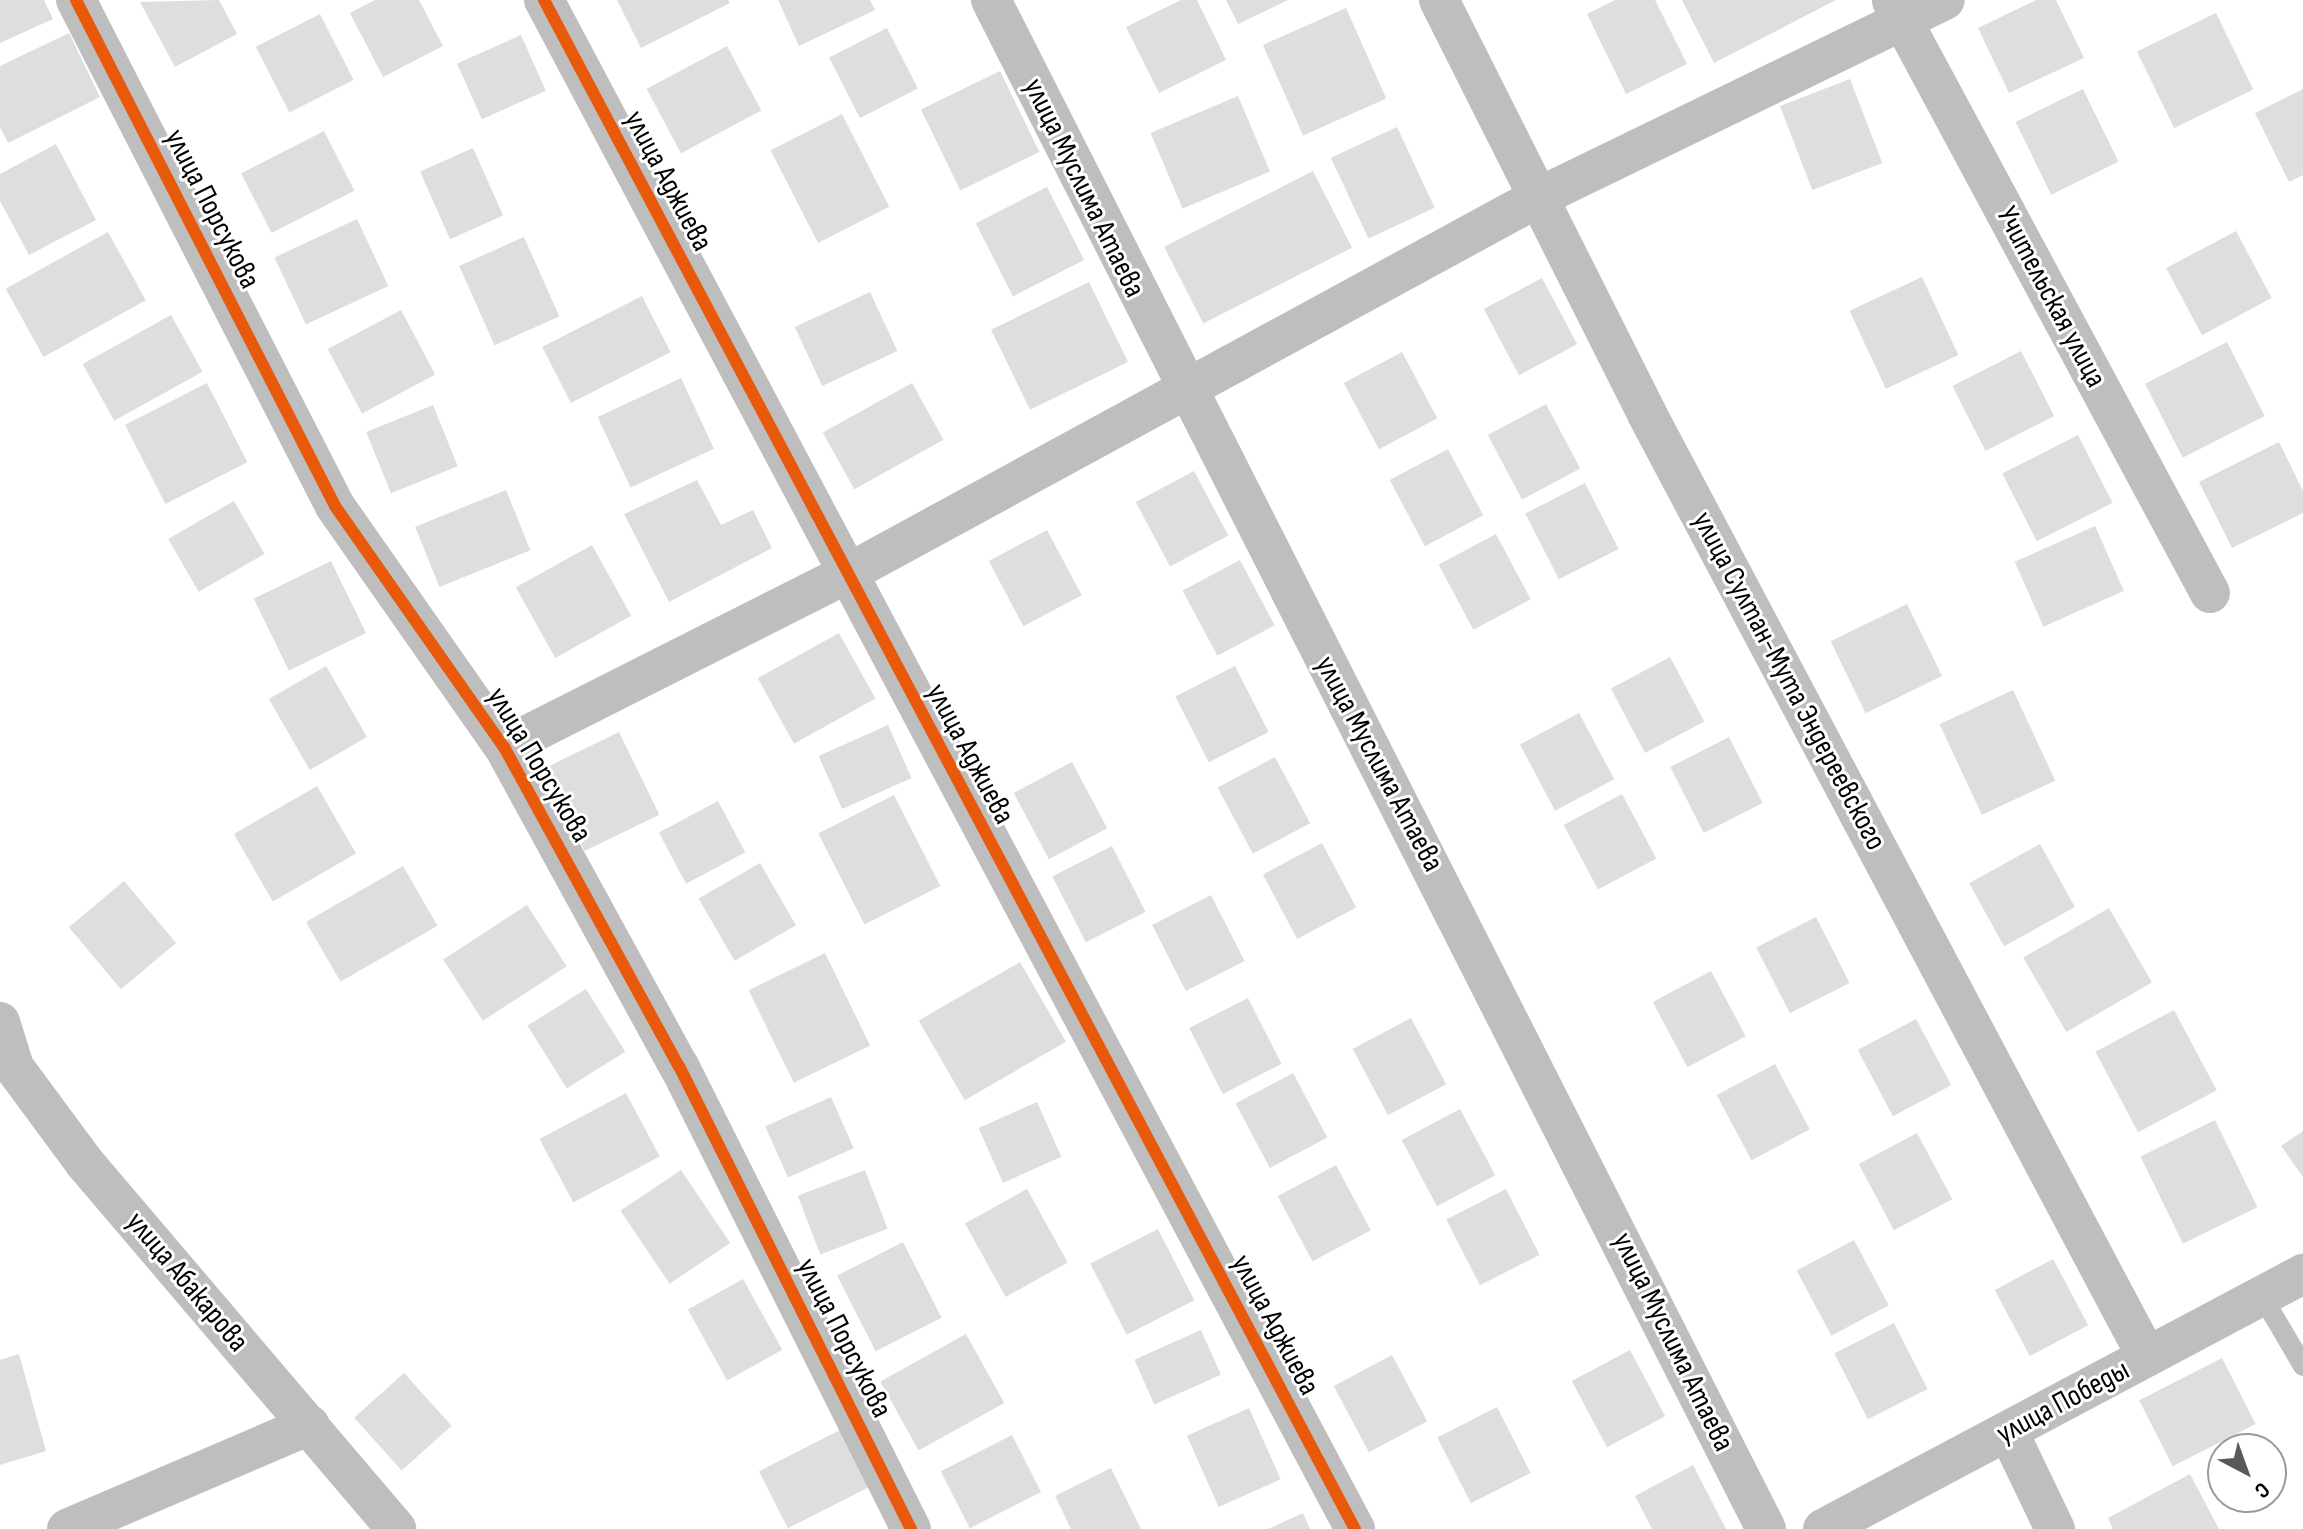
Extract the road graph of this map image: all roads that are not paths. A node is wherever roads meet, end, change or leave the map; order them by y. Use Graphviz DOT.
graph roads {
  1 [pos="76,0"];
  2 [pos="544,0"];
  3 [pos="991,0"];
  4 [pos="1439,0"];
  5 [pos="1945,0"];
  6 [pos="1898,11"];
  7 [pos="1539,197"];
  8 [pos="1182,387"];
  9 [pos="845,575"];
  10 [pos="2210,593"];
  11 [pos="504,747"];
  12 [pos="0,1022"];
  13 [pos="2303,1274"];
  14 [pos="2262,1296"];
  15 [pos="2147,1357"];
  16 [pos="2303,1366"];
  17 [pos="310,1425"];
  18 [pos="2008,1431"];
  19 [pos="67,1529"];
  20 [pos="396,1529"];
  21 [pos="911,1529"];
  22 [pos="1355,1529"];
  23 [pos="1766,1529"];
  24 [pos="1823,1529"];
  25 [pos="2055,1529"];
  1 -- 11 [label="street, улица Порсукова"];
  2 -- 9 [label="street, улица Аджиева"];
  3 -- 8 [label="street, улица Муслима Атаева"];
  4 -- 7 [label="street, улица Султан-Мута Эндереевского"];
  5 -- 6 [label="street"];
  6 -- 7 [label="street"];
  6 -- 10 [label="street, Учительская улица"];
  7 -- 8 [label="street"];
  7 -- 15 [label="street, улица Султан-Мута Эндереевского"];
  8 -- 9 [label="street"];
  8 -- 23 [label="street, улица Муслима Атаева"];
  9 -- 11 [label="street"];
  9 -- 22 [label="street, улица Аджиева"];
  11 -- 21 [label="street, улица Порсукова"];
  12 -- 17 [label="street, улица Абакарова"];
  13 -- 14 [label="street, улица Победы"];
  14 -- 15 [label="street, улица Победы"];
  14 -- 16 [label="lane"];
  15 -- 18 [label="street, улица Победы"];
  17 -- 19 [label="street"];
  17 -- 20 [label="street, улица Абакарова"];
  18 -- 24 [label="street, улица Победы"];
  18 -- 25 [label="street"];
}
